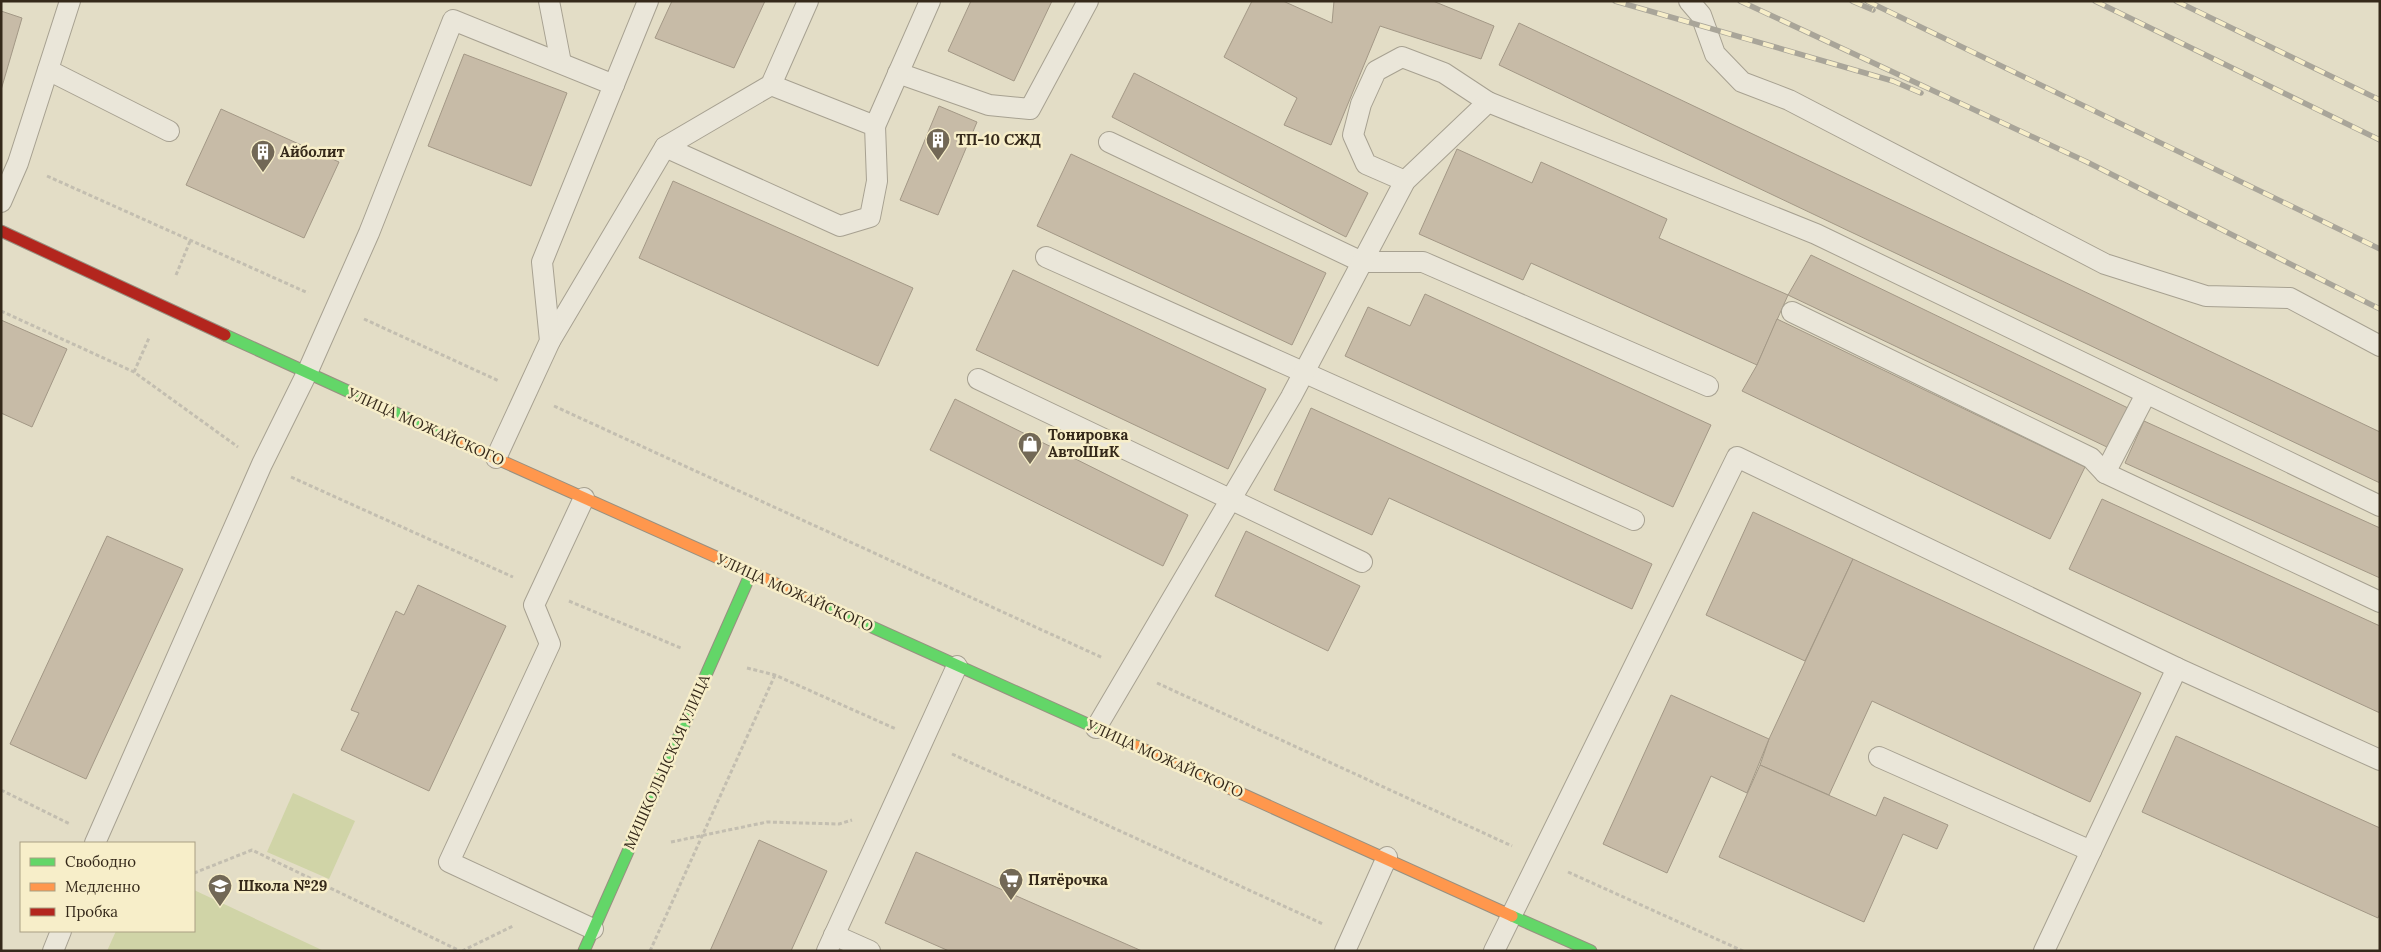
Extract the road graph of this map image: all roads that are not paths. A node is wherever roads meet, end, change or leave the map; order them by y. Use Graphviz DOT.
graph roads {
  1 [pos="70,1"];
  2 [pos="550,1"];
  3 [pos="648,1"];
  4 [pos="808,1"];
  5 [pos="930,1"];
  6 [pos="1088,1"];
  7 [pos="1690,1"];
  8 [pos="562,63"];
  9 [pos="48,70"];
  10 [pos="898,73"];
  11 [pos="614,85"];
  12 [pos="771,85"];
  13 [pos="1488,102"];
  14 [pos="875,126"];
  15 [pos="169,131"];
  16 [pos="1108,142"];
  17 [pos="665,147"];
  18 [pos="1405,181"];
  19 [pos="1,202"];
  20 [pos="1,231"];
  21 [pos="1046,256"];
  22 [pos="1362,262"];
  23 [pos="1792,312"];
  24 [pos="550,341"];
  25 [pos="2380,346"];
  26 [pos="1304,372"];
  27 [pos="307,373"];
  28 [pos="978,379"];
  29 [pos="1708,386"];
  30 [pos="2146,394"];
  31 [pos="496,458"];
  32 [pos="2104,472"];
  33 [pos="584,498"];
  34 [pos="1231,499"];
  35 [pos="2380,506"];
  36 [pos="1634,520"];
  37 [pos="1362,562"];
  38 [pos="750,573"];
  39 [pos="2380,602"];
  40 [pos="957,666"];
  41 [pos="2177,668"];
  42 [pos="1096,728"];
  43 [pos="1878,757"];
  44 [pos="2380,760"];
  45 [pos="96,840"];
  46 [pos="2091,851"];
  47 [pos="1387,857"];
  48 [pos="1510,914"];
  49 [pos="593,929"];
  50 [pos="61,932"];
  51 [pos="830,943"];
  52 [pos="53,951"];
  53 [pos="584,951"];
  54 [pos="870,951"];
  55 [pos="1345,951"];
  56 [pos="1494,951"];
  57 [pos="1591,951"];
  58 [pos="2044,951"];
  1 -- 9 [label="lane"];
  2 -- 8 [label="lane"];
  3 -- 11 [label="lane"];
  4 -- 12 [label="lane"];
  5 -- 10 [label="lane"];
  6 -- 10 [label="lane"];
  7 -- 25 [label="lane"];
  8 -- 11 [label="lane"];
  8 -- 27 [label="lane"];
  9 -- 15 [label="lane"];
  9 -- 19 [label="lane"];
  10 -- 14 [label="lane"];
  11 -- 24 [label="lane"];
  12 -- 14 [label="lane"];
  12 -- 17 [label="lane"];
  13 -- 18 [label="lane"];
  13 -- 18 [label="lane"];
  13 -- 30 [label="lane"];
  14 -- 17 [label="lane"];
  16 -- 22 [label="lane"];
  17 -- 24 [label="lane"];
  18 -- 22 [label="lane"];
  20 -- 27 [label="main road, УЛИЦА МОЖАЙСКОГО"];
  21 -- 26 [label="lane"];
  22 -- 26 [label="lane"];
  22 -- 29 [label="lane"];
  23 -- 32 [label="lane"];
  24 -- 31 [label="lane"];
  26 -- 34 [label="lane"];
  26 -- 36 [label="lane"];
  27 -- 31 [label="main road, УЛИЦА МОЖАЙСКОГО"];
  27 -- 45 [label="lane"];
  28 -- 34 [label="lane"];
  30 -- 32 [label="lane"];
  30 -- 35 [label="lane"];
  31 -- 33 [label="main road, УЛИЦА МОЖАЙСКОГО"];
  32 -- 39 [label="lane"];
  33 -- 38 [label="main road, УЛИЦА МОЖАЙСКОГО"];
  33 -- 49 [label="lane"];
  34 -- 37 [label="lane"];
  34 -- 42 [label="lane"];
  38 -- 40 [label="main road, УЛИЦА МОЖАЙСКОГО"];
  38 -- 49 [label="main road, МИШКОЛЬЦСКАЯ УЛИЦА"];
  40 -- 42 [label="main road, УЛИЦА МОЖАЙСКОГО"];
  40 -- 51 [label="lane"];
  41 -- 44 [label="lane"];
  41 -- 46 [label="lane"];
  41 -- 48 [label="lane"];
  42 -- 47 [label="main road, УЛИЦА МОЖАЙСКОГО"];
  43 -- 46 [label="lane"];
  46 -- 58 [label="lane"];
  47 -- 48 [label="main road, УЛИЦА МОЖАЙСКОГО"];
  47 -- 55 [label="lane"];
  48 -- 56 [label="lane"];
  48 -- 57 [label="main road, УЛИЦА МОЖАЙСКОГО"];
  49 -- 53 [label="main road, МИШКОЛЬЦСКАЯ УЛИЦА"];
  50 -- 52 [label="lane"];
  51 -- 54 [label="lane"];
}
